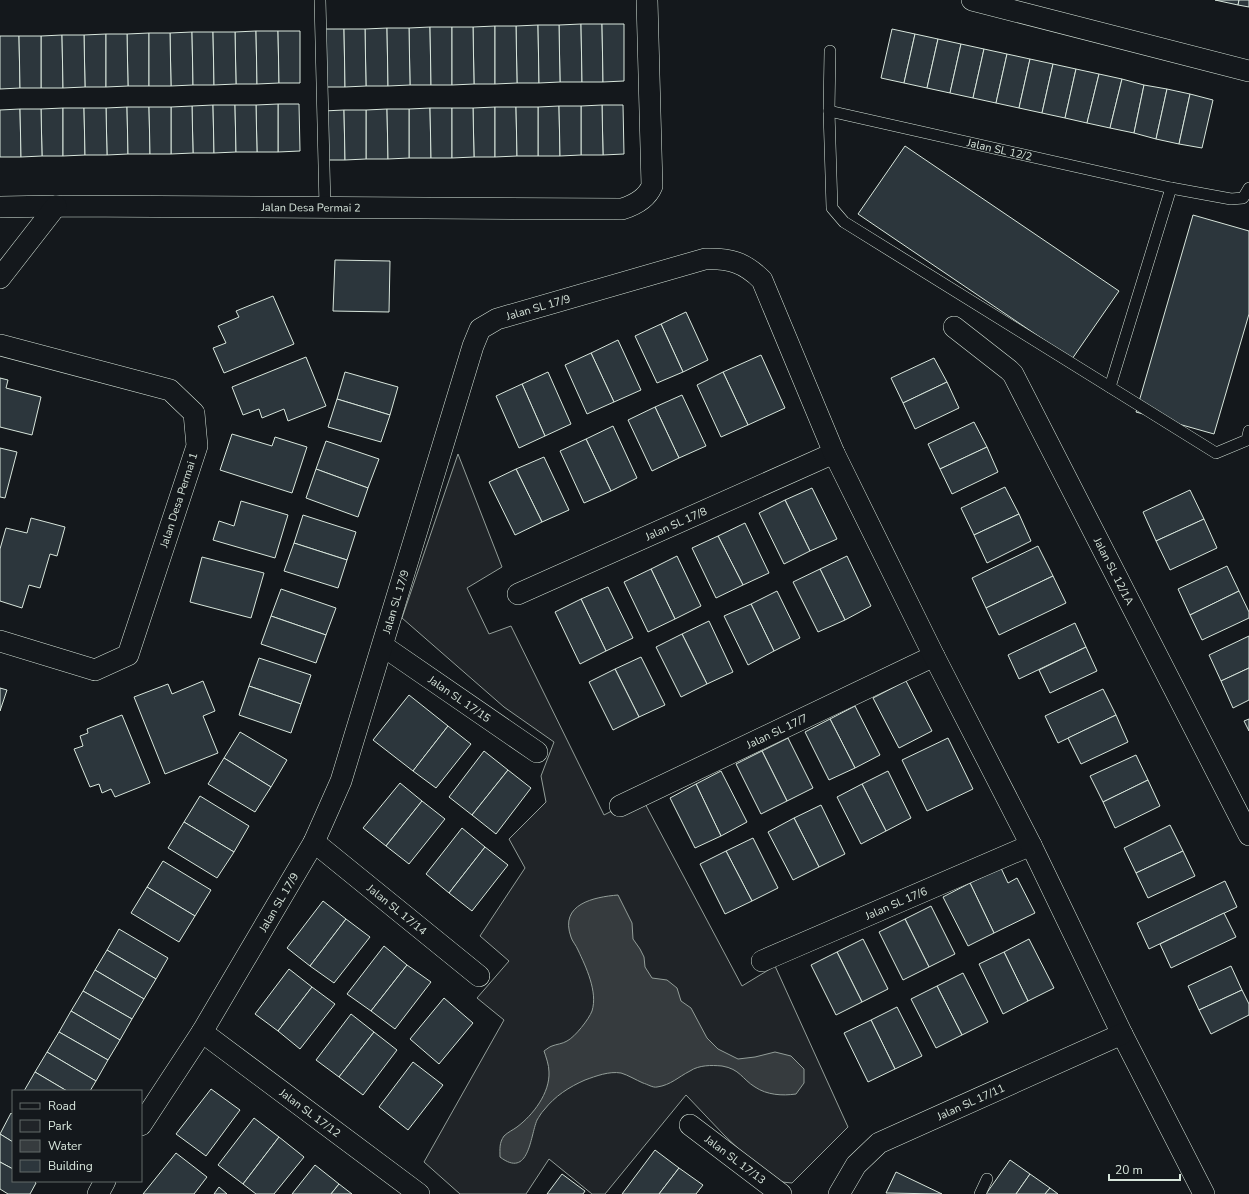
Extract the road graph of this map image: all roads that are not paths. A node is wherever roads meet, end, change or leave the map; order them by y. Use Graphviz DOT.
graph roads {
  1 [pos="320,0"];
  2 [pos="647,0"];
  3 [pos="972,0"];
  4 [pos="830,50"];
  5 [pos="1249,71"];
  6 [pos="829,111"];
  7 [pos="1171,188"];
  8 [pos="1249,188"];
  9 [pos="56,206"];
  10 [pos="0,207"];
  11 [pos="325,207"];
  12 [pos="0,278"];
  13 [pos="954,327"];
  14 [pos="0,345"];
  15 [pos="1110,387"];
  16 [pos="1248,436"];
  17 [pos="834,453"];
  18 [pos="518,594"];
  19 [pos="0,641"];
  20 [pos="382,646"];
  21 [pos="934,656"];
  22 [pos="537,752"];
  23 [pos="620,806"];
  24 [pos="1249,835"];
  25 [pos="314,842"];
  26 [pos="1031,845"];
  27 [pos="762,961"];
  28 [pos="479,976"];
  29 [pos="202,1032"];
  30 [pos="1122,1034"];
  31 [pos="142,1123"];
  32 [pos="690,1125"];
  33 [pos="987,1179"];
  34 [pos="104,1182"];
  35 [pos="98,1194"];
  36 [pos="419,1194"];
  37 [pos="781,1194"];
  38 [pos="839,1194"];
  39 [pos="980,1194"];
  40 [pos="1204,1194"];
  1 -- 11 [label="lane"];
  2 -- 11 [label="street, Jalan Desa Permai 2"];
  3 -- 5 [label="street"];
  4 -- 6 [label="lane"];
  6 -- 7 [label="lane, Jalan SL 12/2"];
  6 -- 15 [label="lane"];
  7 -- 8 [label="lane, Jalan SL 12/2"];
  7 -- 15 [label="lane"];
  9 -- 10 [label="street, Jalan Desa Permai 2"];
  9 -- 11 [label="street, Jalan Desa Permai 2"];
  9 -- 12 [label="street"];
  13 -- 24 [label="street, Jalan SL 12/1A"];
  14 -- 19 [label="street, Jalan Desa Permai 1"];
  15 -- 16 [label="lane"];
  17 -- 18 [label="street, Jalan SL 17/8"];
  17 -- 20 [label="street, Jalan SL 17/9"];
  17 -- 21 [label="street"];
  20 -- 22 [label="street, Jalan SL 17/15"];
  20 -- 25 [label="street, Jalan SL 17/9"];
  21 -- 23 [label="street, Jalan SL 17/7"];
  21 -- 26 [label="street"];
  25 -- 28 [label="street, Jalan SL 17/14"];
  25 -- 29 [label="street, Jalan SL 17/9"];
  26 -- 27 [label="street, Jalan SL 17/6"];
  26 -- 30 [label="street"];
  29 -- 31 [label="street, Jalan SL 17/9"];
  29 -- 36 [label="street, Jalan SL 17/12"];
  30 -- 38 [label="street, Jalan SL 17/11"];
  30 -- 40 [label="street"];
  32 -- 37 [label="street, Jalan SL 17/13"];
  33 -- 39 [label="lane"];
  34 -- 35 [label="street"];
}
